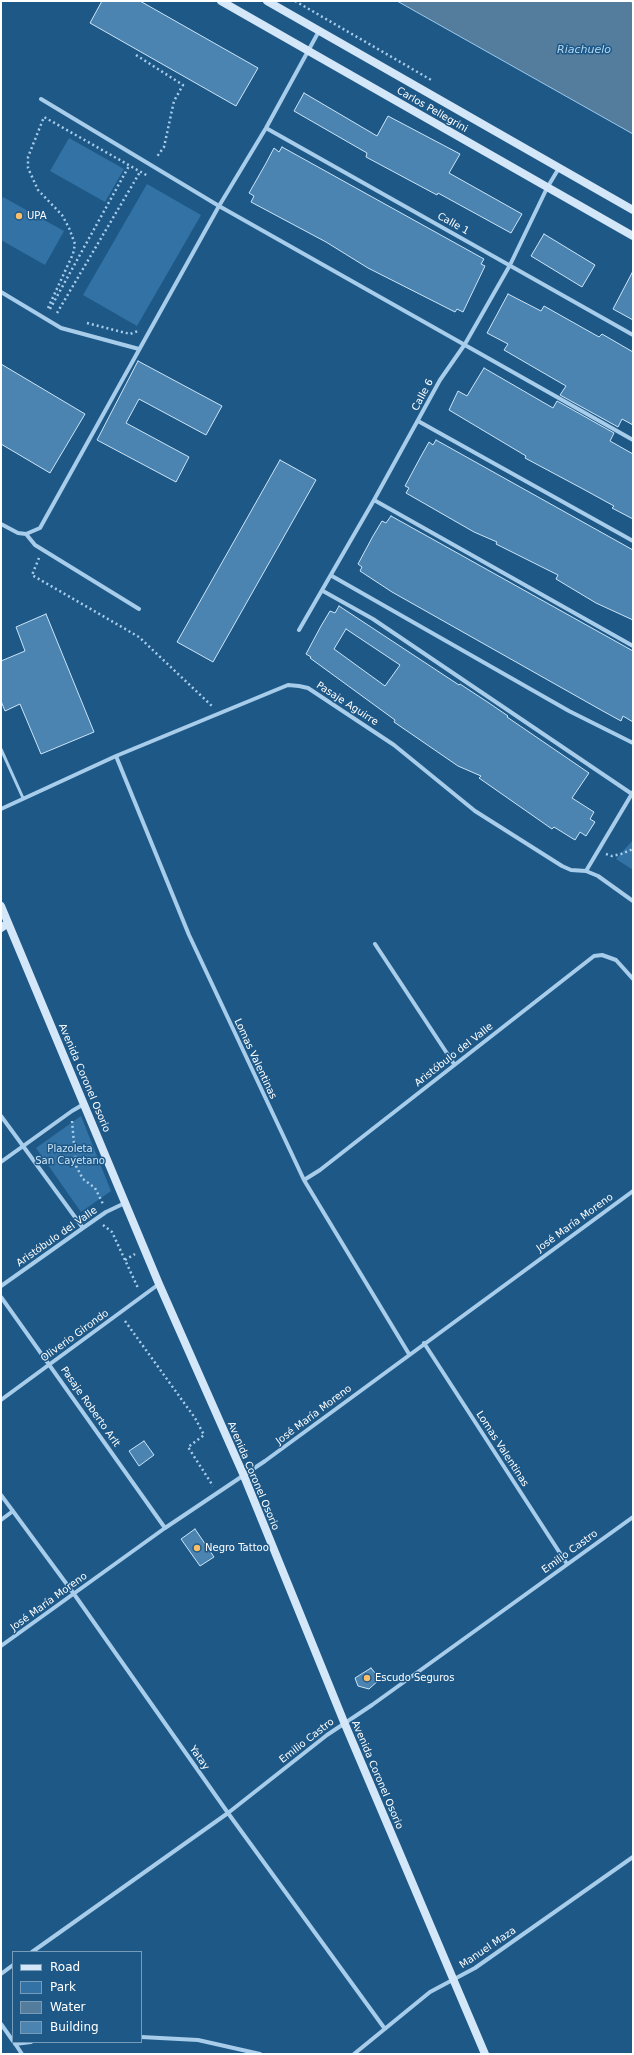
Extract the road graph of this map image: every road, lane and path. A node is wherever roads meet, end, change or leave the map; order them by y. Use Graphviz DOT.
graph roads {
  1 [pos="221,1"];
  2 [pos="267,1"];
  3 [pos="319,31"];
  4 [pos="310,50"];
  5 [pos="136,55"];
  6 [pos="41,100"];
  7 [pos="266,128"];
  8 [pos="151,165"];
  9 [pos="129,166"];
  10 [pos="560,167"];
  11 [pos="140,172"];
  12 [pos="144,174"];
  13 [pos="150,178"];
  14 [pos="547,188"];
  15 [pos="219,206"];
  16 [pos="633,210"];
  17 [pos="633,236"];
  18 [pos="510,265"];
  19 [pos="1,292"];
  20 [pos="50,309"];
  21 [pos="57,313"];
  22 [pos="61,316"];
  23 [pos="82,322"];
  24 [pos="142,324"];
  25 [pos="633,335"];
  26 [pos="465,344"];
  27 [pos="140,349"];
  28 [pos="418,421"];
  29 [pos="633,440"];
  30 [pos="374,500"];
  31 [pos="1,524"];
  32 [pos="26,534"];
  33 [pos="633,541"];
  34 [pos="43,550"];
  35 [pos="332,576"];
  36 [pos="323,591"];
  37 [pos="139,609"];
  38 [pos="299,630"];
  39 [pos="633,646"];
  40 [pos="219,713"];
  41 [pos="633,743"];
  42 [pos="1,749"];
  43 [pos="116,756"];
  44 [pos="632,793"];
  45 [pos="23,798"];
  46 [pos="1,809"];
  47 [pos="633,849"];
  48 [pos="598,852"];
  49 [pos="586,872"];
  50 [pos="633,901"];
  51 [pos="1,906"];
  52 [pos="4,925"];
  53 [pos="374,944"];
  54 [pos="633,979"];
  55 [pos="454,1064"];
  56 [pos="84,1104"];
  57 [pos="72,1111"];
  58 [pos="1,1116"];
  59 [pos="23,1146"];
  60 [pos="1,1162"];
  61 [pos="304,1180"];
  62 [pos="633,1191"];
  63 [pos="125,1203"];
  64 [pos="106,1212"];
  65 [pos="96,1220"];
  66 [pos="83,1228"];
  67 [pos="159,1284"];
  68 [pos="1,1286"];
  69 [pos="1,1297"];
  70 [pos="142,1297"];
  71 [pos="120,1314"];
  72 [pos="424,1343"];
  73 [pos="409,1354"];
  74 [pos="50,1364"];
  75 [pos="1,1400"];
  76 [pos="244,1476"];
  77 [pos="217,1491"];
  78 [pos="1,1495"];
  79 [pos="13,1511"];
  80 [pos="633,1517"];
  81 [pos="1,1520"];
  82 [pos="165,1528"];
  83 [pos="567,1564"];
  84 [pos="74,1594"];
  85 [pos="1,1646"];
  86 [pos="344,1722"];
  87 [pos="228,1813"];
  88 [pos="633,1857"];
  89 [pos="33,1951"];
  90 [pos="12,1966"];
  91 [pos="1,1974"];
  92 [pos="452,1980"];
  93 [pos="1,2024"];
  94 [pos="384,2029"];
  95 [pos="142,2037"];
  96 [pos="12,2039"];
  97 [pos="15,2043"];
  98 [pos="22,2054"];
  99 [pos="260,2054"];
  100 [pos="354,2054"];
  101 [pos="485,2054"];
  1 -- 4 [label="street, Carlos Pellegrini"];
  2 -- 3 [label="street, Carlos Pellegrini"];
  3 -- 4 [label="street"];
  3 -- 10 [label="street, Carlos Pellegrini"];
  4 -- 7 [label="street"];
  4 -- 14 [label="street, Carlos Pellegrini"];
  5 -- 8 [label="path"];
  6 -- 8 [label="street"];
  7 -- 15 [label="street"];
  7 -- 18 [label="street, Calle 1"];
  8 -- 12 [label="path"];
  8 -- 15 [label="street"];
  9 -- 11 [label="path"];
  9 -- 20 [label="path"];
  9 -- 20 [label="path"];
  10 -- 14 [label="street, Calle 6"];
  10 -- 16 [label="street, Carlos Pellegrini"];
  11 -- 12 [label="path"];
  11 -- 21 [label="path"];
  12 -- 13 [label="path"];
  14 -- 17 [label="street, Carlos Pellegrini"];
  14 -- 18 [label="street, Calle 6"];
  15 -- 26 [label="street"];
  15 -- 27 [label="street"];
  18 -- 25 [label="street, Calle 1"];
  18 -- 26 [label="street, Calle 6"];
  19 -- 27 [label="street"];
  20 -- 21 [label="path"];
  21 -- 22 [label="path"];
  23 -- 24 [label="path"];
  26 -- 28 [label="street, Calle 6"];
  26 -- 29 [label="street"];
  27 -- 32 [label="street"];
  28 -- 30 [label="street, Calle 6"];
  28 -- 33 [label="street"];
  30 -- 35 [label="street, Calle 6"];
  30 -- 39 [label="street"];
  31 -- 32 [label="street"];
  32 -- 34 [label="street"];
  34 -- 37 [label="street"];
  34 -- 40 [label="path"];
  35 -- 36 [label="street, Calle 6"];
  35 -- 41 [label="street"];
  36 -- 38 [label="street, Calle 6"];
  36 -- 44 [label="street"];
  40 -- 43 [label="street, Pasaje Aguirre"];
  40 -- 49 [label="street, Pasaje Aguirre"];
  42 -- 45 [label="lane"];
  43 -- 45 [label="street, Pasaje Aguirre"];
  43 -- 61 [label="street, Lomas Valentinas"];
  44 -- 48 [label="street"];
  45 -- 46 [label="street, Pasaje Aguirre"];
  47 -- 48 [label="path"];
  48 -- 49 [label="street"];
  49 -- 50 [label="street, Pasaje Aguirre"];
  51 -- 52 [label="street, Avenida Coronel Osorio"];
  52 -- 56 [label="street, Avenida Coronel Osorio"];
  53 -- 55 [label="street"];
  54 -- 55 [label="street, Aristóbulo del Valle"];
  55 -- 61 [label="street, Aristóbulo del Valle"];
  56 -- 57 [label="street"];
  56 -- 63 [label="street, Avenida Coronel Osorio"];
  57 -- 59 [label="street"];
  57 -- 64 [label="path"];
  58 -- 59 [label="street"];
  59 -- 60 [label="street"];
  59 -- 66 [label="street"];
  61 -- 73 [label="street, Lomas Valentinas"];
  62 -- 72 [label="street, José María Moreno"];
  63 -- 64 [label="street, Aristóbulo del Valle"];
  63 -- 67 [label="street, Avenida Coronel Osorio"];
  64 -- 65 [label="street, Aristóbulo del Valle"];
  65 -- 66 [label="street, Aristóbulo del Valle"];
  65 -- 70 [label="path"];
  66 -- 68 [label="street, Aristóbulo del Valle"];
  67 -- 70 [label="street, Oliverio Girondo"];
  67 -- 76 [label="street, Avenida Coronel Osorio"];
  69 -- 74 [label="street, Pasaje Roberto Arlt"];
  70 -- 71 [label="street, Oliverio Girondo"];
  71 -- 74 [label="street, Oliverio Girondo"];
  71 -- 77 [label="path"];
  72 -- 73 [label="street, José María Moreno"];
  72 -- 83 [label="street, Lomas Valentinas"];
  73 -- 76 [label="street, José María Moreno"];
  74 -- 75 [label="street, Oliverio Girondo"];
  74 -- 82 [label="street, Pasaje Roberto Arlt"];
  76 -- 77 [label="street, José María Moreno"];
  76 -- 86 [label="street, Avenida Coronel Osorio"];
  77 -- 82 [label="street, José María Moreno"];
  78 -- 79 [label="street, Yatay"];
  79 -- 81 [label="street"];
  79 -- 84 [label="street, Yatay"];
  80 -- 83 [label="street, Emilio Castro"];
  82 -- 84 [label="street, José María Moreno"];
  83 -- 86 [label="street, Emilio Castro"];
  84 -- 85 [label="street, José María Moreno"];
  84 -- 87 [label="street, Yatay"];
  86 -- 87 [label="street, Emilio Castro"];
  86 -- 92 [label="street, Avenida Coronel Osorio"];
  87 -- 89 [label="street, Emilio Castro"];
  87 -- 94 [label="street, Yatay"];
  88 -- 92 [label="street, Manuel Maza"];
  90 -- 91 [label="street"];
  92 -- 94 [label="street, Manuel Maza"];
  92 -- 101 [label="street, Avenida Coronel Osorio"];
  93 -- 96 [label="street"];
  94 -- 100 [label="street, Manuel Maza"];
  95 -- 99 [label="street"];
  97 -- 98 [label="street"];
}
